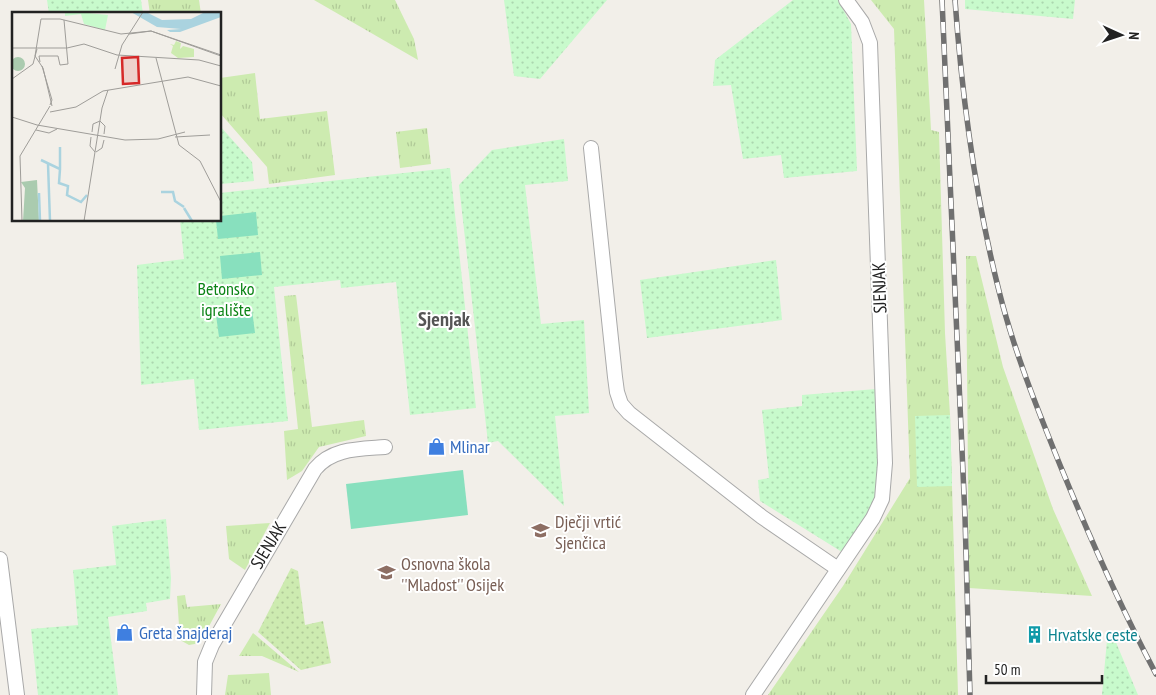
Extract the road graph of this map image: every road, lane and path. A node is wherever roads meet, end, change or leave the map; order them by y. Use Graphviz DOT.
graph roads {
  1 [pos="846,0"];
  2 [pos="591,148"];
  3 [pos="386,447"];
  4 [pos="0,566"];
  5 [pos="838,569"];
  6 [pos="17,695"];
  7 [pos="204,695"];
  8 [pos="753,695"];
  1 -- 5 [label="street, SJENJAK"];
  2 -- 5 [label="street"];
  3 -- 7 [label="street, SJENJAK"];
  4 -- 6 [label="street"];
  5 -- 8 [label="street, SJENJAK"];
}
